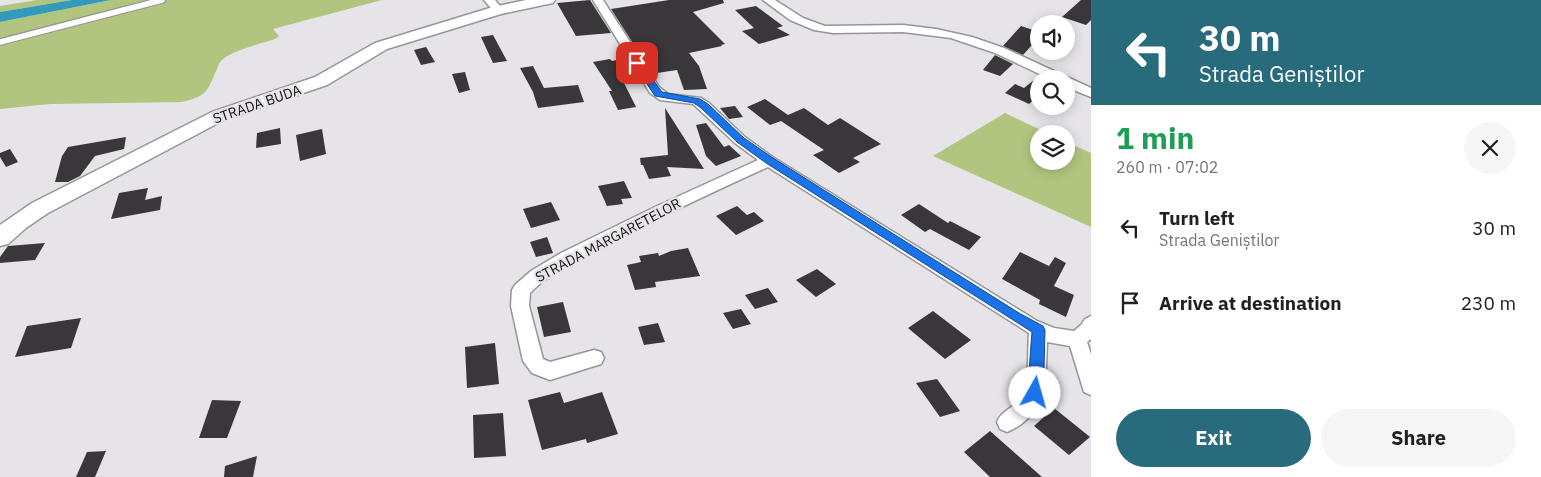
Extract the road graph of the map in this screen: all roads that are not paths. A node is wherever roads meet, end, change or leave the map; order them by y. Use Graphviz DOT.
graph roads {
  1 [pos="162,0"];
  2 [pos="548,0"];
  3 [pos="598,0"];
  4 [pos="768,0"];
  5 [pos="494,5"];
  6 [pos="0,42"];
  7 [pos="1041,70"];
  8 [pos="1075,86"];
  9 [pos="1091,93"];
  10 [pos="769,160"];
  11 [pos="0,238"];
  12 [pos="1091,324"];
  13 [pos="1038,330"];
  14 [pos="1077,339"];
  15 [pos="594,358"];
  16 [pos="1091,386"];
  17 [pos="1006,422"];
  1 -- 6 [label="lane"];
  2 -- 5 [label="street, STRADA BUDA"];
  3 -- 10 [label="street"];
  4 -- 7 [label="street"];
  5 -- 11 [label="street, STRADA BUDA"];
  8 -- 9 [label="street"];
  10 -- 13 [label="street"];
  10 -- 15 [label="street, STRADA MARGARETELOR"];
  12 -- 14 [label="street"];
  13 -- 14 [label="street"];
  13 -- 17 [label="street"];
  14 -- 16 [label="street"];
}
